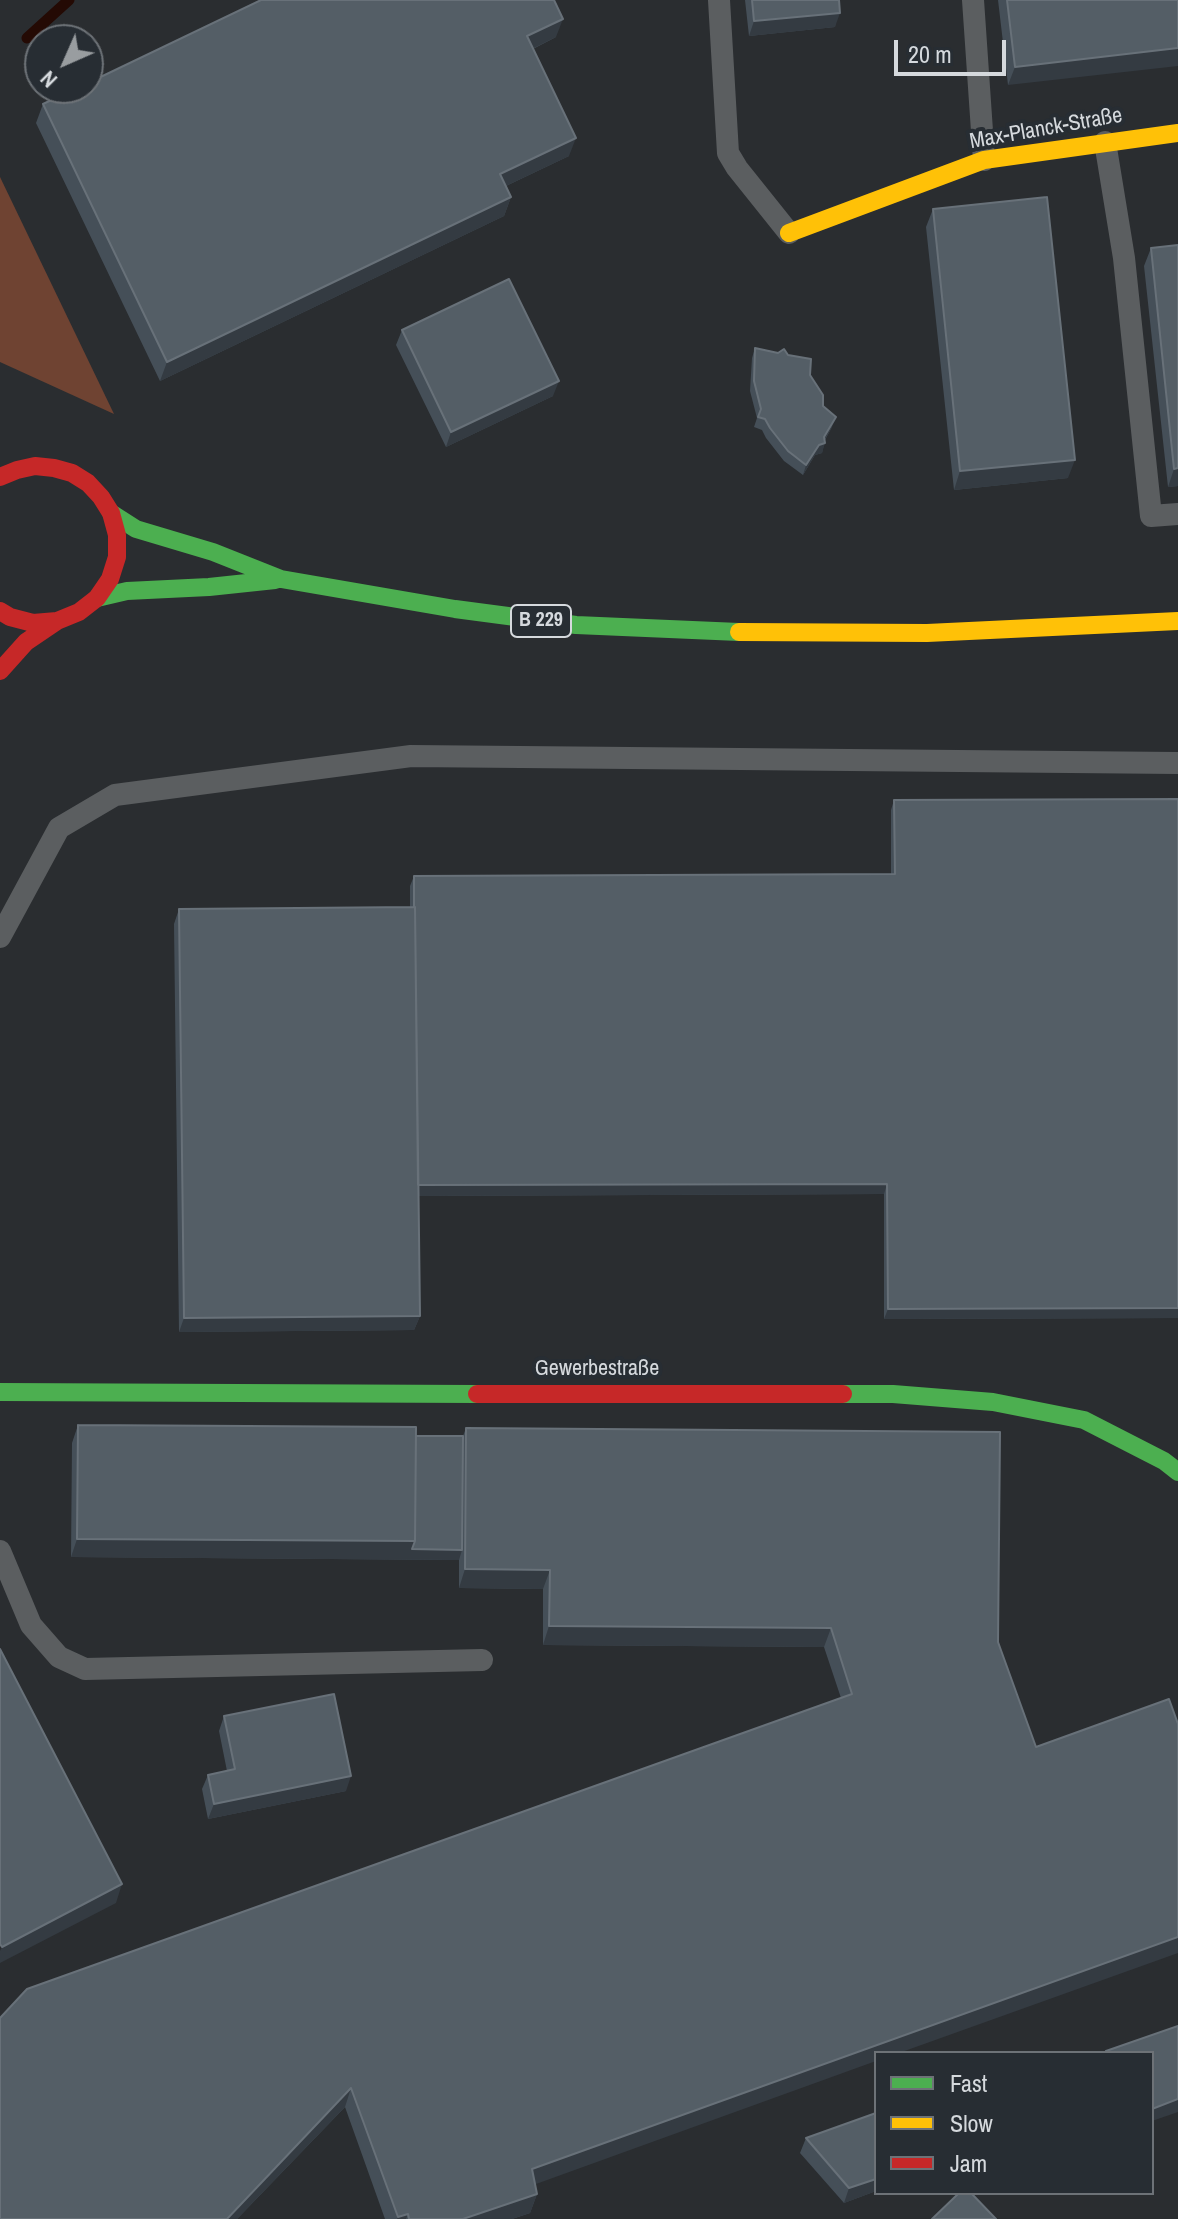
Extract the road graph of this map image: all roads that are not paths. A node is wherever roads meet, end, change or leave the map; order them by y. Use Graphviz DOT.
graph roads {
  1 [pos="719,0"];
  2 [pos="973,0"];
  3 [pos="1178,133"];
  4 [pos="1105,142"];
  5 [pos="984,160"];
  6 [pos="789,233"];
  7 [pos="0,477"];
  8 [pos="111,513"];
  9 [pos="1178,514"];
  10 [pos="281,579"];
  11 [pos="97,598"];
  12 [pos="0,611"];
  13 [pos="57,621"];
  14 [pos="1178,621"];
  15 [pos="0,671"];
  16 [pos="1178,763"];
  17 [pos="0,937"];
  18 [pos="0,1392"];
  19 [pos="1178,1472"];
  20 [pos="0,1551"];
  21 [pos="482,1660"];
  1 -- 6 [label="lane"];
  2 -- 5 [label="lane"];
  3 -- 4 [label="main road, Max-Planck-Straße"];
  4 -- 5 [label="main road, Max-Planck-Straße"];
  4 -- 9 [label="lane"];
  5 -- 6 [label="main road, Max-Planck-Straße"];
  7 -- 8 [label="main road"];
  8 -- 10 [label="main road, B 229"];
  8 -- 11 [label="main road"];
  10 -- 11 [label="main road, B 229"];
  10 -- 14 [label="main road, B 229"];
  11 -- 13 [label="main road"];
  12 -- 13 [label="main road"];
  13 -- 15 [label="main road"];
  16 -- 17 [label="lane"];
  18 -- 19 [label="main road, Gewerbestraße"];
  20 -- 21 [label="lane"];
}
